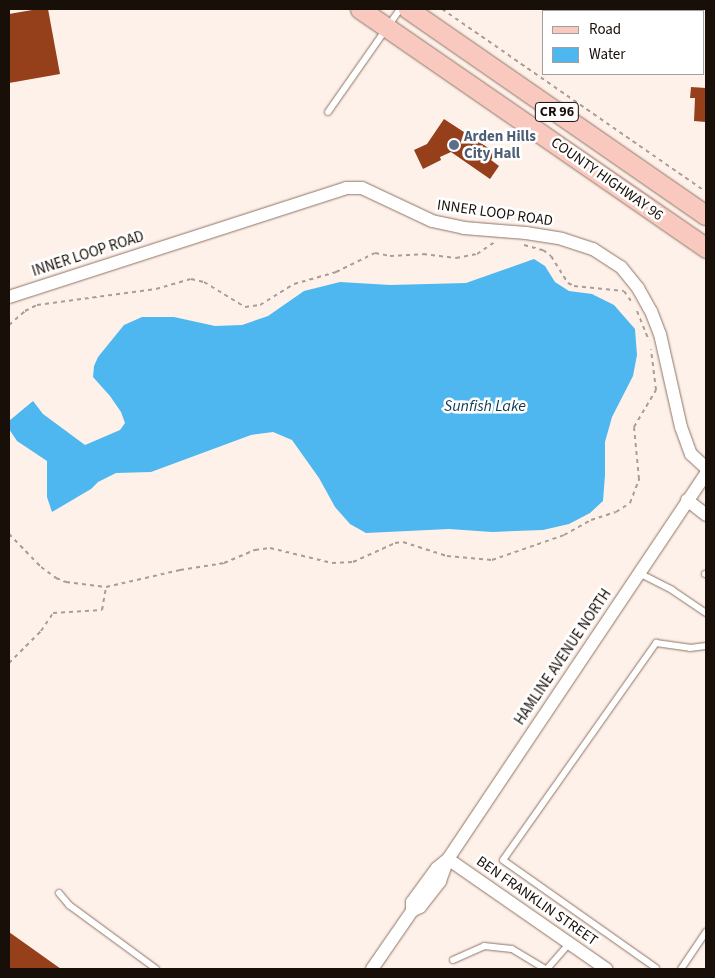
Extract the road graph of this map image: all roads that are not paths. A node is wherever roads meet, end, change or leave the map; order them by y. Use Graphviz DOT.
graph roads {
  1 [pos="360,9"];
  2 [pos="400,9"];
  3 [pos="408,9"];
  4 [pos="386,27"];
  5 [pos="328,112"];
  6 [pos="706,215"];
  7 [pos="706,248"];
  8 [pos="9,297"];
  9 [pos="706,468"];
  10 [pos="706,473"];
  11 [pos="687,500"];
  12 [pos="706,515"];
  13 [pos="638,573"];
  14 [pos="706,613"];
  15 [pos="706,646"];
  16 [pos="448,859"];
  17 [pos="59,893"];
  18 [pos="706,932"];
  19 [pos="570,944"];
  20 [pos="453,960"];
  21 [pos="156,969"];
  22 [pos="372,969"];
  23 [pos="546,969"];
  24 [pos="606,969"];
  25 [pos="656,969"];
  26 [pos="681,969"];
  1 -- 4 [label="main road, COUNTY HIGHWAY 96 / CR 96"];
  2 -- 4 [label="lane"];
  3 -- 6 [label="main road, COUNTY HIGHWAY 96 / CR 96"];
  4 -- 5 [label="lane"];
  4 -- 7 [label="main road, COUNTY HIGHWAY 96 / CR 96"];
  8 -- 9 [label="street, INNER LOOP ROAD"];
  10 -- 11 [label="street, HAMLINE AVENUE NORTH"];
  11 -- 12 [label="street"];
  11 -- 13 [label="street, HAMLINE AVENUE NORTH"];
  13 -- 14 [label="lane"];
  13 -- 16 [label="street, HAMLINE AVENUE NORTH"];
  15 -- 25 [label="lane"];
  16 -- 19 [label="street, BEN FRANKLIN STREET"];
  16 -- 22 [label="street, HAMLINE AVENUE NORTH"];
  17 -- 21 [label="lane"];
  18 -- 26 [label="lane"];
  19 -- 23 [label="lane"];
  19 -- 24 [label="street, BEN FRANKLIN STREET"];
  20 -- 23 [label="lane"];
}
